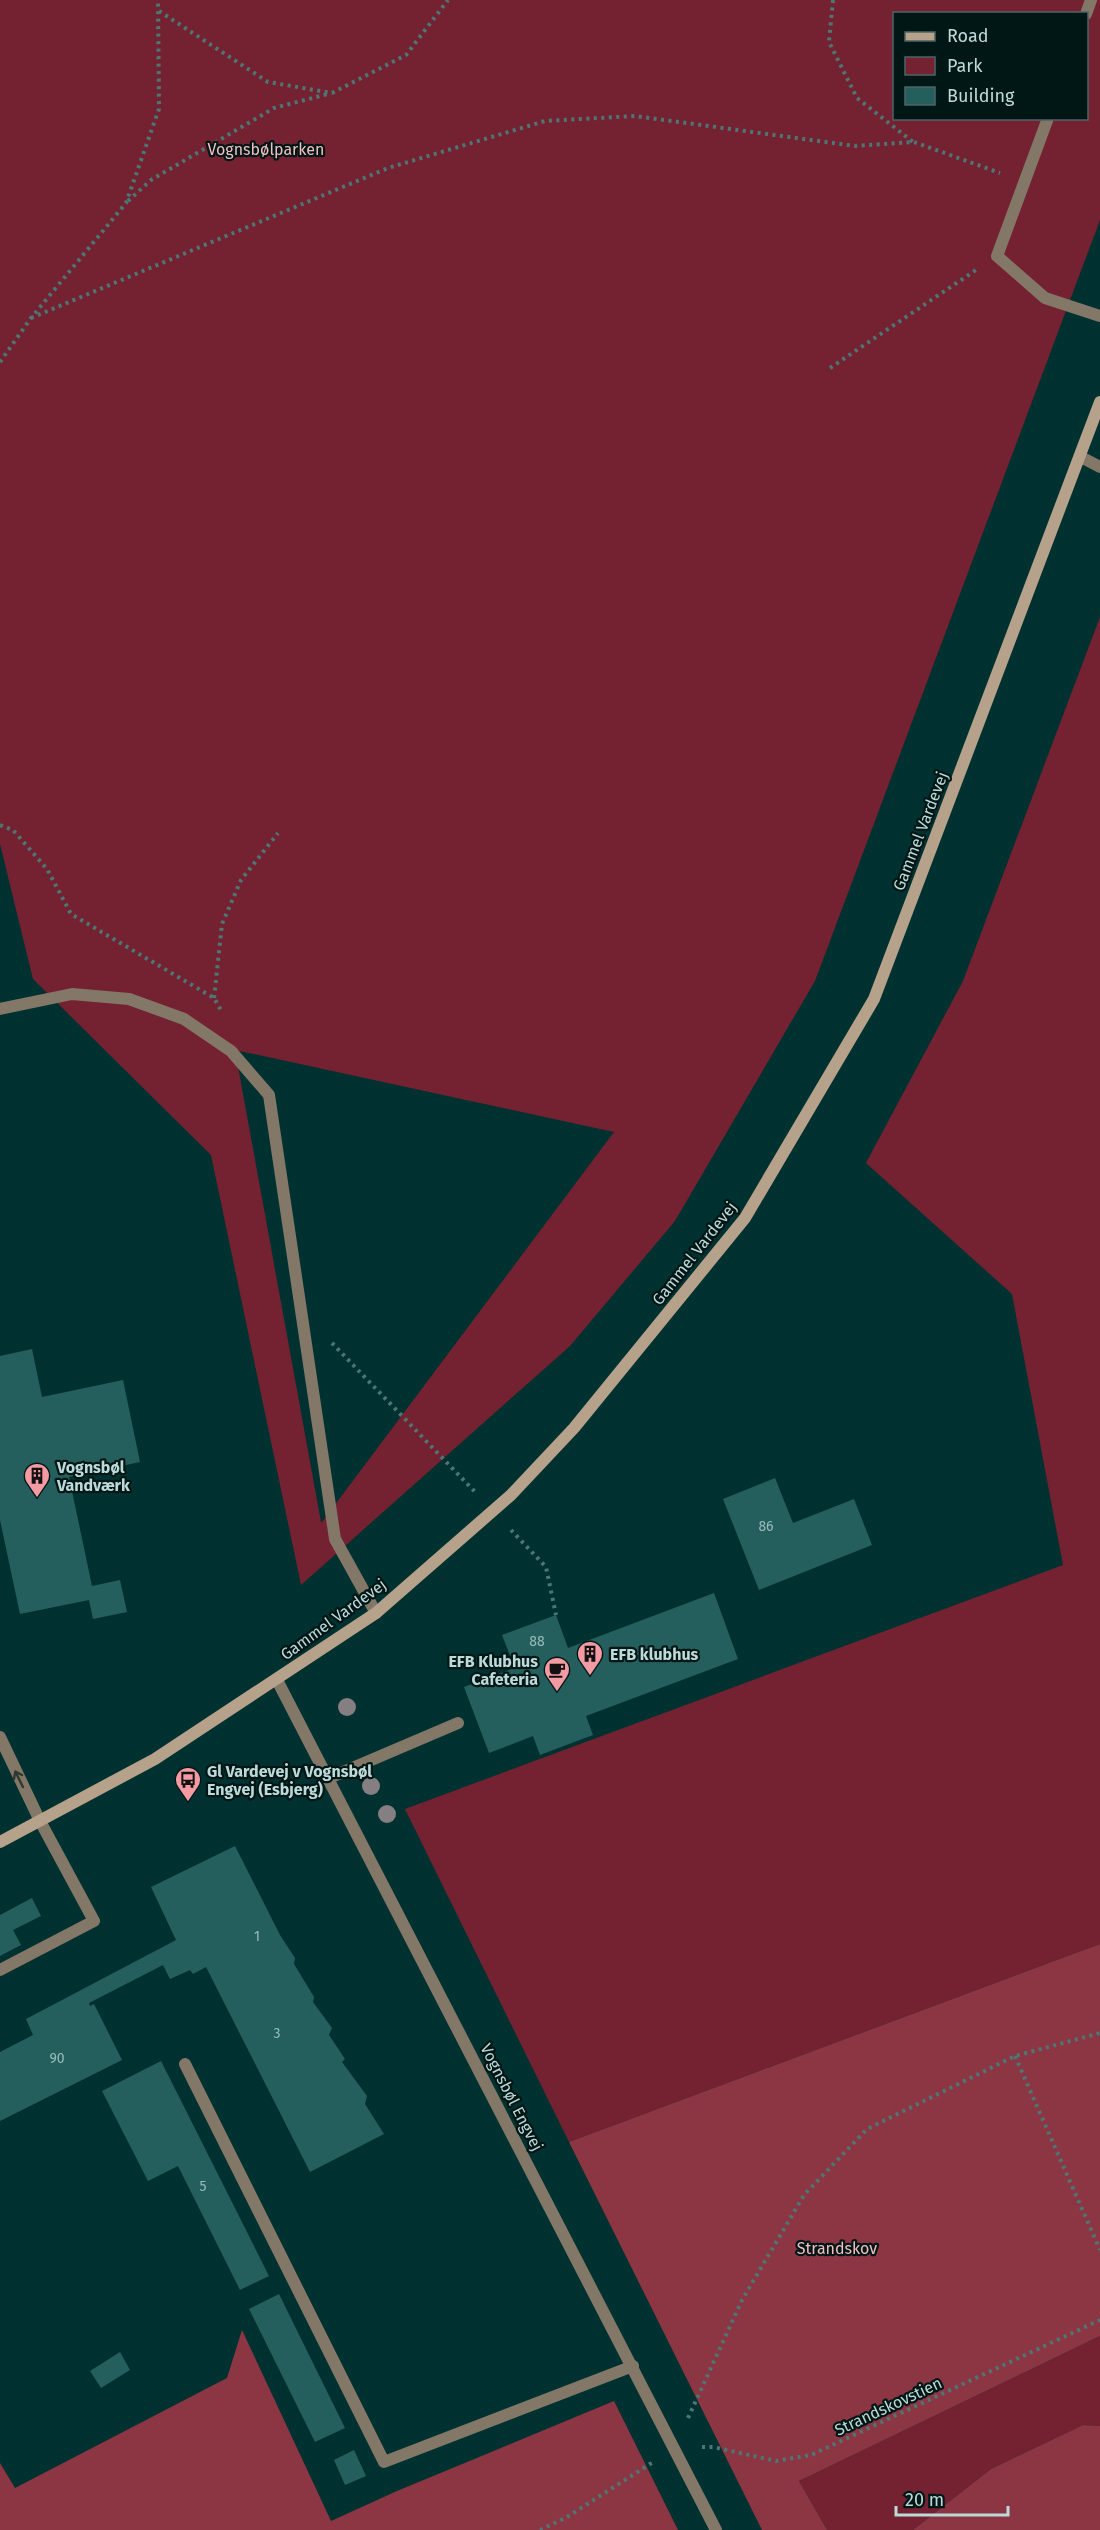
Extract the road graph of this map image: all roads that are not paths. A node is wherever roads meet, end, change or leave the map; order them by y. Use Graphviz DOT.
graph roads {
  1 [pos="1047,120"];
  2 [pos="1100,316"];
  3 [pos="1100,402"];
  4 [pos="1081,457"];
  5 [pos="1100,467"];
  6 [pos="0,1009"];
  7 [pos="376,1613"];
  8 [pos="277,1680"];
  9 [pos="458,1723"];
  10 [pos="0,1737"];
  11 [pos="328,1778"];
  12 [pos="40,1821"];
  13 [pos="0,1842"];
  14 [pos="0,1970"];
  15 [pos="185,2064"];
  16 [pos="633,2366"];
  17 [pos="716,2530"];
  1 -- 2 [label="street"];
  3 -- 4 [label="street, Gammel Vardevej"];
  4 -- 5 [label="street"];
  4 -- 7 [label="street, Gammel Vardevej"];
  6 -- 7 [label="street"];
  7 -- 8 [label="street, Gammel Vardevej"];
  8 -- 11 [label="street, Vognsbøl Engvej"];
  8 -- 12 [label="street, Gammel Vardevej"];
  9 -- 11 [label="street"];
  12 -- 10 [label="street, one-way"];
  11 -- 16 [label="street, Vognsbøl Engvej"];
  12 -- 13 [label="street, Gammel Vardevej"];
  12 -- 14 [label="street"];
  15 -- 16 [label="street"];
  16 -- 17 [label="street, Vognsbøl Engvej"];
}
